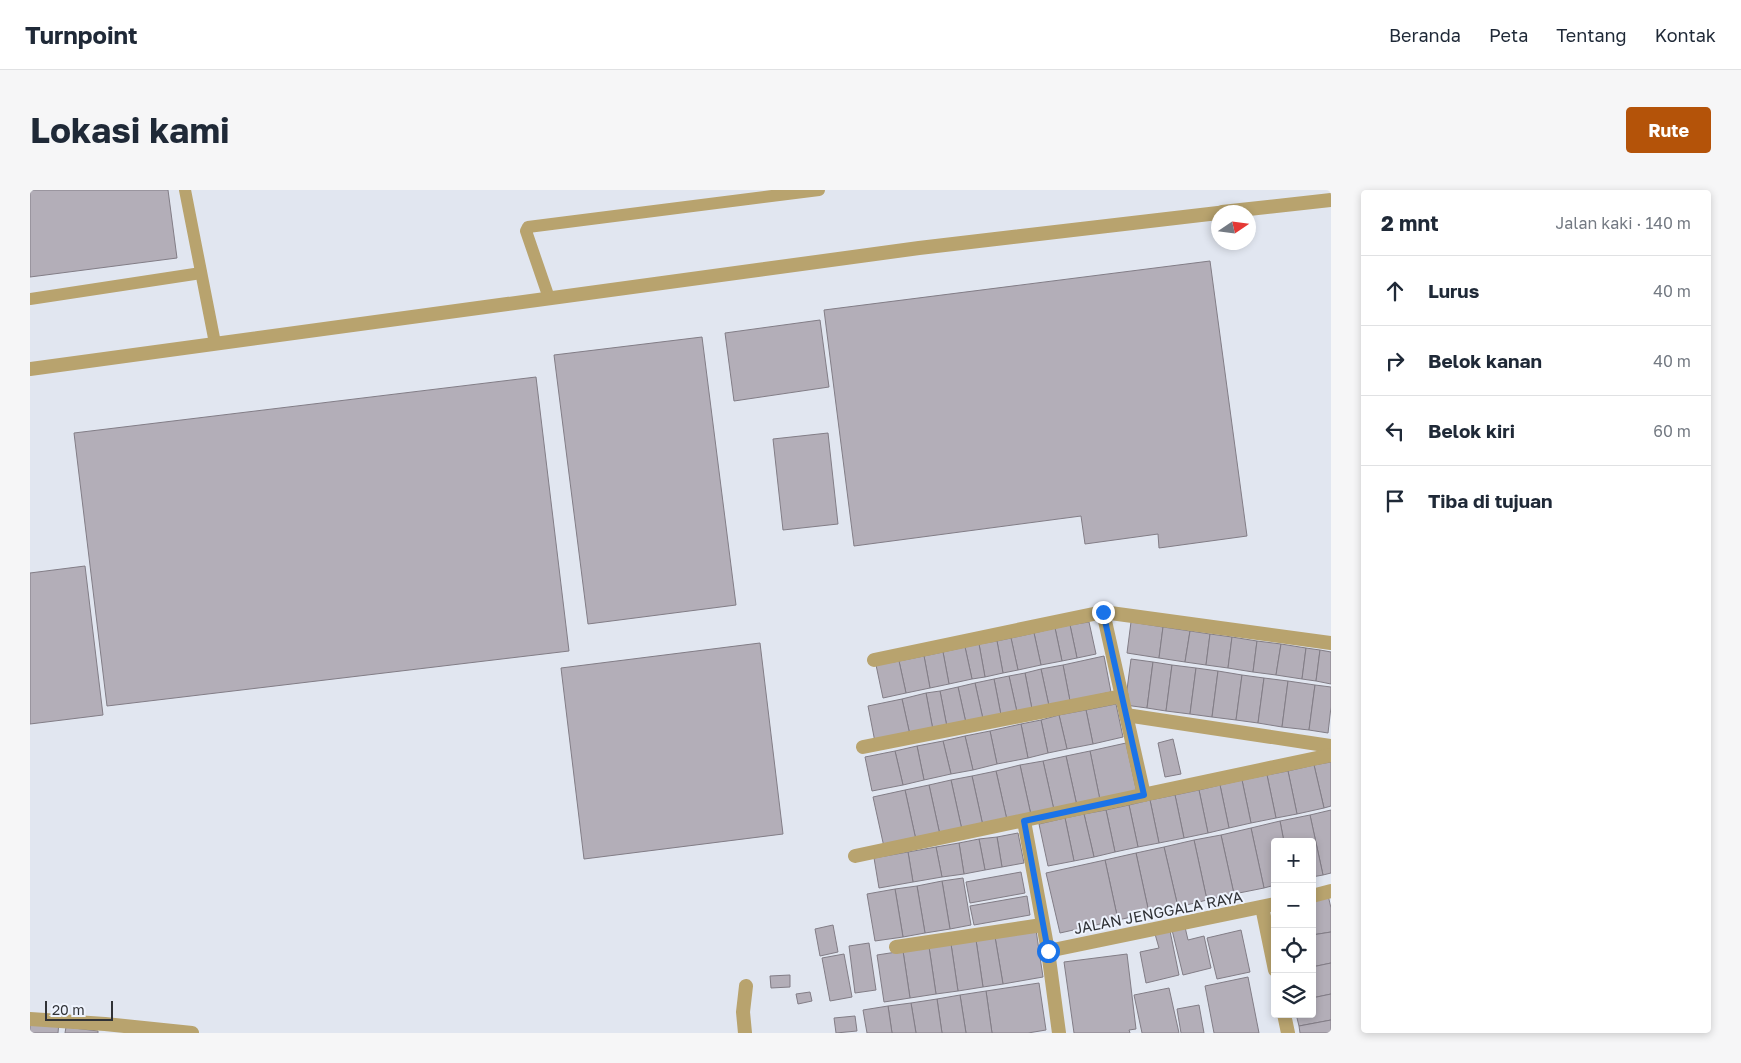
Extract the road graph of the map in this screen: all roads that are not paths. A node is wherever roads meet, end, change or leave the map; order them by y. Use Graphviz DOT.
graph roads {
  1 [pos="185,190"];
  2 [pos="819,190"];
  3 [pos="1331,200"];
  4 [pos="1256,209"];
  5 [pos="1211,214"];
  6 [pos="201,273"];
  7 [pos="549,298"];
  8 [pos="30,299"];
  9 [pos="215,343"];
  10 [pos="30,370"];
  11 [pos="1103,612"];
  12 [pos="1331,643"];
  13 [pos="874,660"];
  14 [pos="1122,696"];
  15 [pos="1126,715"];
  16 [pos="1331,746"];
  17 [pos="863,747"];
  18 [pos="1331,754"];
  19 [pos="1144,795"];
  20 [pos="1024,821"];
  21 [pos="855,856"];
  22 [pos="1331,892"];
  23 [pos="1316,895"];
  24 [pos="1268,906"];
  25 [pos="1042,925"];
  26 [pos="1271,933"];
  27 [pos="896,947"];
  28 [pos="1048,951"];
  29 [pos="746,986"];
  30 [pos="1285,1018"];
  31 [pos="30,1019"];
  32 [pos="105,1029"];
  33 [pos="187,1033"];
  34 [pos="745,1033"];
  35 [pos="1059,1033"];
  36 [pos="1288,1033"];
  1 -- 6 [label="lane"];
  2 -- 7 [label="lane"];
  3 -- 4 [label="street"];
  5 -- 7 [label="street"];
  6 -- 8 [label="lane"];
  6 -- 9 [label="lane"];
  7 -- 9 [label="street"];
  9 -- 10 [label="street"];
  11 -- 12 [label="street"];
  11 -- 13 [label="street"];
  11 -- 14 [label="street"];
  14 -- 15 [label="street"];
  14 -- 17 [label="street"];
  15 -- 16 [label="street"];
  15 -- 19 [label="street"];
  18 -- 19 [label="street"];
  19 -- 20 [label="street"];
  20 -- 21 [label="street"];
  20 -- 25 [label="street"];
  22 -- 23 [label="street"];
  24 -- 26 [label="street"];
  24 -- 28 [label="street, JALAN JENGGALA RAYA"];
  25 -- 27 [label="street"];
  25 -- 28 [label="street"];
  28 -- 35 [label="street"];
  29 -- 34 [label="street"];
  30 -- 36 [label="street"];
  31 -- 32 [label="street"];
  32 -- 33 [label="street"];
}
